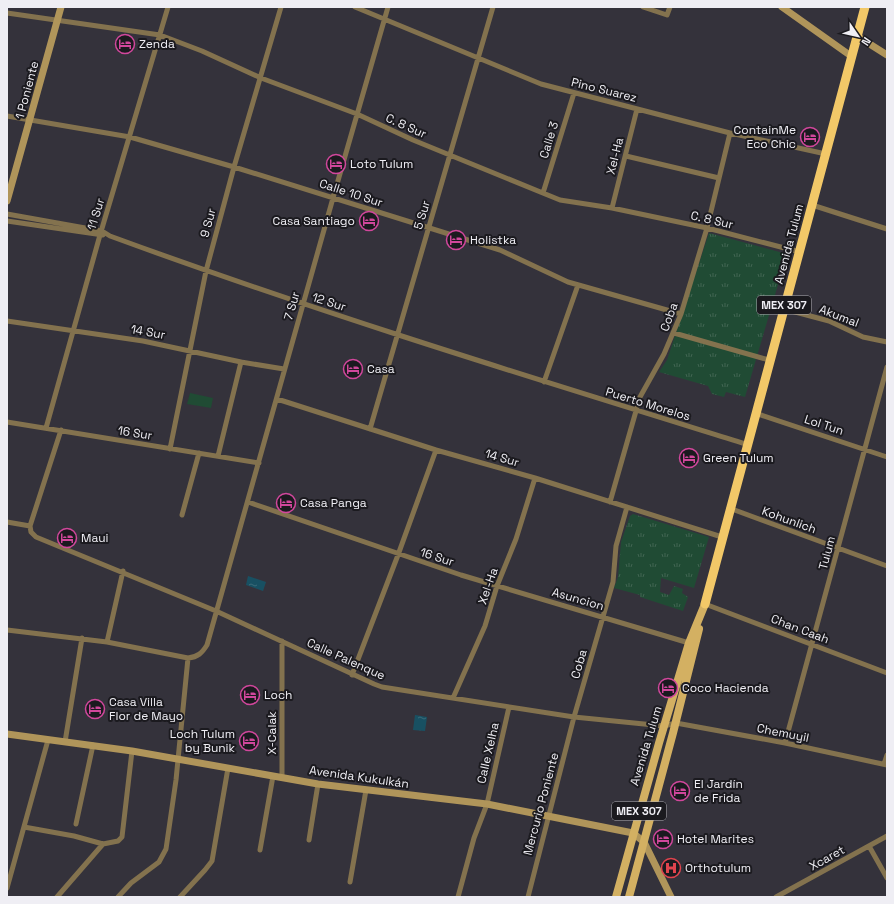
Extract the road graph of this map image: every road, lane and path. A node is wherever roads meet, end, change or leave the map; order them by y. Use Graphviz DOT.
graph roads {
  1 [pos="61,7"];
  2 [pos="168,7"];
  3 [pos="281,7"];
  4 [pos="355,7"];
  5 [pos="388,7"];
  6 [pos="493,7"];
  7 [pos="643,7"];
  8 [pos="670,7"];
  9 [pos="782,7"];
  10 [pos="865,7"];
  11 [pos="7,13"];
  12 [pos="385,20"];
  13 [pos="57,21"];
  14 [pos="160,35"];
  15 [pos="857,36"];
  16 [pos="887,55"];
  17 [pos="852,56"];
  18 [pos="478,58"];
  19 [pos="261,78"];
  20 [pos="574,93"];
  21 [pos="637,109"];
  22 [pos="357,114"];
  23 [pos="7,116"];
  24 [pos="30,120"];
  25 [pos="730,133"];
  26 [pos="130,136"];
  27 [pos="826,154"];
  28 [pos="451,156"];
  29 [pos="626,156"];
  30 [pos="234,167"];
  31 [pos="719,178"];
  32 [pos="543,193"];
  33 [pos="333,198"];
  34 [pos="7,201"];
  35 [pos="812,205"];
  36 [pos="612,208"];
  37 [pos="7,214"];
  38 [pos="7,221"];
  39 [pos="706,228"];
  40 [pos="428,229"];
  41 [pos="887,229"];
  42 [pos="101,233"];
  43 [pos="800,252"];
  44 [pos="206,271"];
  45 [pos="578,285"];
  46 [pos="303,304"];
  47 [pos="784,309"];
  48 [pos="681,314"];
  49 [pos="7,321"];
  50 [pos="73,332"];
  51 [pos="674,333"];
  52 [pos="398,335"];
  53 [pos="887,342"];
  54 [pos="191,351"];
  55 [pos="769,360"];
  56 [pos="241,362"];
  57 [pos="887,367"];
  58 [pos="284,369"];
  59 [pos="544,382"];
  60 [pos="276,398"];
  61 [pos="636,410"];
  62 [pos="755,413"];
  63 [pos="7,422"];
  64 [pos="46,428"];
  65 [pos="370,429"];
  66 [pos="60,430"];
  67 [pos="746,444"];
  68 [pos="170,449"];
  69 [pos="864,449"];
  70 [pos="436,450"];
  71 [pos="199,453"];
  72 [pos="218,456"];
  73 [pos="887,457"];
  74 [pos="259,463"];
  75 [pos="535,478"];
  76 [pos="248,502"];
  77 [pos="610,502"];
  78 [pos="627,508"];
  79 [pos="729,508"];
  80 [pos="182,515"];
  81 [pos="7,522"];
  82 [pos="30,526"];
  83 [pos="722,537"];
  84 [pos="839,549"];
  85 [pos="398,555"];
  86 [pos="887,566"];
  87 [pos="123,572"];
  88 [pos="461,575"];
  89 [pos="497,586"];
  90 [pos="704,604"];
  91 [pos="216,611"];
  92 [pos="603,617"];
  93 [pos="7,630"];
  94 [pos="82,638"];
  95 [pos="282,641"];
  96 [pos="107,642"];
  97 [pos="689,643"];
  98 [pos="812,643"];
  99 [pos="188,658"];
  100 [pos="887,673"];
  101 [pos="352,675"];
  102 [pos="453,698"];
  103 [pos="509,706"];
  104 [pos="574,717"];
  105 [pos="676,723"];
  106 [pos="664,726"];
  107 [pos="7,734"];
  108 [pos="48,740"];
  109 [pos="65,742"];
  110 [pos="785,743"];
  111 [pos="93,746"];
  112 [pos="132,751"];
  113 [pos="887,754"];
  114 [pos="178,759"];
  115 [pos="886,765"];
  116 [pos="228,768"];
  117 [pos="273,776"];
  118 [pos="282,778"];
  119 [pos="318,784"];
  120 [pos="366,790"];
  121 [pos="487,804"];
  122 [pos="549,815"];
  123 [pos="76,824"];
  124 [pos="24,827"];
  125 [pos="633,833"];
  126 [pos="887,836"];
  127 [pos="309,840"];
  128 [pos="644,842"];
  129 [pos="103,844"];
  130 [pos="869,846"];
  131 [pos="260,850"];
  132 [pos="887,878"];
  133 [pos="350,882"];
  134 [pos="7,888"];
  135 [pos="783,895"];
  136 [pos="57,897"];
  137 [pos="118,897"];
  138 [pos="180,897"];
  139 [pos="458,897"];
  140 [pos="528,897"];
  141 [pos="616,897"];
  142 [pos="629,897"];
  143 [pos="671,897"];
  144 [pos="776,897"];
  1 -- 13 [label="street, 1 Poniente"];
  2 -- 14 [label="street, 11 Sur"];
  3 -- 19 [label="street, 9 Sur"];
  4 -- 12 [label="street, Pino Suarez"];
  5 -- 12 [label="street, 7 Sur"];
  6 -- 18 [label="street, 5 Sur"];
  7 -- 8 [label="street"];
  9 -- 17 [label="street"];
  10 -- 15 [label="highway, Avenida Tulum / MEX 307"];
  11 -- 13 [label="street, C. 8 Sur"];
  12 -- 18 [label="street, Pino Suarez"];
  12 -- 22 [label="street, 7 Sur"];
  13 -- 14 [label="street, C. 8 Sur"];
  13 -- 24 [label="street, 1 Poniente"];
  14 -- 19 [label="street, C. 8 Sur"];
  14 -- 26 [label="street, 11 Sur"];
  15 -- 16 [label="street"];
  15 -- 17 [label="highway, Avenida Tulum / MEX 307"];
  17 -- 27 [label="highway, Avenida Tulum / MEX 307"];
  18 -- 20 [label="street, Pino Suarez"];
  18 -- 28 [label="street, 5 Sur"];
  19 -- 22 [label="street, C. 8 Sur"];
  19 -- 30 [label="street, 9 Sur"];
  20 -- 21 [label="street, Pino Suarez"];
  20 -- 32 [label="street, Calle 3"];
  21 -- 25 [label="street, Pino Suarez"];
  21 -- 29 [label="street, Xel-Ha"];
  22 -- 28 [label="street, C. 8 Sur"];
  22 -- 33 [label="street, 7 Sur"];
  23 -- 24 [label="street, Calle 10 Sur"];
  24 -- 26 [label="street, Calle 10 Sur"];
  24 -- 34 [label="street, 1 Poniente"];
  25 -- 27 [label="street, Pino Suarez"];
  25 -- 31 [label="street, Coba"];
  26 -- 30 [label="street, Calle 10 Sur"];
  26 -- 42 [label="street, 11 Sur"];
  27 -- 35 [label="highway, Avenida Tulum / MEX 307"];
  28 -- 32 [label="street, C. 8 Sur"];
  28 -- 40 [label="street, 5 Sur"];
  29 -- 31 [label="street"];
  29 -- 36 [label="street, Xel-Ha"];
  30 -- 33 [label="street, Calle 10 Sur"];
  30 -- 44 [label="street, 9 Sur"];
  31 -- 39 [label="street, Coba"];
  32 -- 36 [label="street, C. 8 Sur"];
  33 -- 40 [label="street, Calle 10 Sur"];
  33 -- 46 [label="street, 7 Sur"];
  35 -- 41 [label="street"];
  35 -- 43 [label="highway, Avenida Tulum / MEX 307"];
  36 -- 39 [label="street, C. 8 Sur"];
  37 -- 42 [label="street"];
  38 -- 42 [label="street"];
  39 -- 43 [label="street, C. 8 Sur"];
  39 -- 48 [label="street, Coba"];
  40 -- 45 [label="street, Calle 10 Sur"];
  40 -- 52 [label="street, 5 Sur"];
  42 -- 44 [label="street, 12 Sur"];
  42 -- 50 [label="street, 11 Sur"];
  43 -- 47 [label="highway, Avenida Tulum / MEX 307"];
  44 -- 46 [label="street, 12 Sur"];
  44 -- 54 [label="street, 9 Sur"];
  45 -- 48 [label="street, Calle 10 Sur"];
  45 -- 59 [label="street"];
  46 -- 52 [label="street, 12 Sur"];
  46 -- 58 [label="street, 7 Sur"];
  47 -- 53 [label="street, Akumal"];
  47 -- 55 [label="highway, Avenida Tulum / MEX 307"];
  48 -- 51 [label="street, Coba"];
  49 -- 50 [label="street, 14 Sur"];
  50 -- 54 [label="street, 14 Sur"];
  50 -- 64 [label="street, 11 Sur"];
  51 -- 55 [label="street"];
  51 -- 61 [label="street, Coba"];
  52 -- 59 [label="street, 12 Sur"];
  52 -- 65 [label="street, 5 Sur"];
  54 -- 56 [label="street, 14 Sur"];
  54 -- 68 [label="street, 9 Sur"];
  55 -- 62 [label="highway, Avenida Tulum / MEX 307"];
  56 -- 58 [label="street, 14 Sur"];
  56 -- 72 [label="street"];
  57 -- 69 [label="street, Tulum"];
  58 -- 60 [label="street, 7 Sur"];
  59 -- 61 [label="street, Puerto Morelos"];
  60 -- 65 [label="street, 14 Sur"];
  60 -- 74 [label="street, 7 Sur"];
  61 -- 67 [label="street, Puerto Morelos"];
  61 -- 77 [label="street, Coba"];
  62 -- 67 [label="highway, Avenida Tulum / MEX 307"];
  62 -- 69 [label="street, Lol Tun"];
  63 -- 64 [label="street, 16 Sur"];
  64 -- 66 [label="street, 16 Sur"];
  65 -- 70 [label="street, 14 Sur"];
  66 -- 68 [label="street, 16 Sur"];
  66 -- 82 [label="street"];
  67 -- 79 [label="highway, Avenida Tulum / MEX 307"];
  68 -- 71 [label="street, 16 Sur"];
  69 -- 73 [label="street, Lol Tun"];
  69 -- 84 [label="street, Tulum"];
  70 -- 75 [label="street, 14 Sur"];
  70 -- 85 [label="street"];
  71 -- 72 [label="street, 16 Sur"];
  71 -- 80 [label="street"];
  72 -- 74 [label="street, 16 Sur"];
  74 -- 76 [label="street, 7 Sur"];
  75 -- 77 [label="street, 14 Sur"];
  75 -- 89 [label="street, Xel-Ha"];
  76 -- 85 [label="street, 16 Sur"];
  76 -- 91 [label="street, 7 Sur"];
  77 -- 78 [label="street, 14 Sur"];
  78 -- 83 [label="street, 14 Sur"];
  78 -- 92 [label="street, Coba"];
  79 -- 83 [label="highway, Avenida Tulum / MEX 307"];
  79 -- 84 [label="street, Kohunlich"];
  81 -- 82 [label="street"];
  82 -- 87 [label="street, Calle Palenque"];
  83 -- 90 [label="highway, Avenida Tulum / MEX 307"];
  84 -- 86 [label="street, Kohunlich"];
  84 -- 98 [label="street, Tulum"];
  85 -- 88 [label="street, 16 Sur"];
  85 -- 101 [label="street"];
  87 -- 91 [label="street, Calle Palenque"];
  87 -- 96 [label="street"];
  88 -- 89 [label="street, Asuncion"];
  89 -- 92 [label="street, Asuncion"];
  89 -- 102 [label="street, Xel-Ha"];
  90 -- 97 [label="main road, Avenida Tulum / MEX 307"];
  90 -- 98 [label="street, Chan Caah"];
  90 -- 105 [label="main road, Avenida Tulum / MEX 307"];
  91 -- 95 [label="street, Calle Palenque"];
  91 -- 99 [label="street, 7 Sur"];
  92 -- 97 [label="street, Asuncion"];
  92 -- 104 [label="street, Coba"];
  93 -- 94 [label="street"];
  94 -- 96 [label="street"];
  94 -- 109 [label="street"];
  95 -- 101 [label="street, Calle Palenque"];
  95 -- 118 [label="street, X-Calak"];
  96 -- 99 [label="street"];
  97 -- 106 [label="main road, Avenida Tulum / MEX 307"];
  98 -- 100 [label="street, Chan Caah"];
  98 -- 110 [label="street, Tulum"];
  99 -- 114 [label="street"];
  101 -- 102 [label="street, Calle Palenque"];
  102 -- 103 [label="street, Calle Palenque"];
  103 -- 104 [label="street, Calle Palenque"];
  103 -- 121 [label="street, Calle Xelha"];
  104 -- 106 [label="street, Calle Palenque"];
  104 -- 122 [label="street, Mercurio Poniente"];
  105 -- 106 [label="street, Calle Palenque"];
  105 -- 110 [label="street, Chemuyil"];
  105 -- 128 [label="main road, Avenida Tulum / MEX 307"];
  106 -- 125 [label="main road, Avenida Tulum / MEX 307"];
  107 -- 108 [label="street, Avenida Kukulkán"];
  108 -- 109 [label="street, Avenida Kukulkán"];
  108 -- 124 [label="street"];
  109 -- 111 [label="street, Avenida Kukulkán"];
  110 -- 115 [label="street, Chemuyil"];
  111 -- 112 [label="street, Avenida Kukulkán"];
  111 -- 123 [label="street"];
  112 -- 114 [label="street, Avenida Kukulkán"];
  112 -- 129 [label="street"];
  113 -- 115 [label="street"];
  114 -- 116 [label="street, Avenida Kukulkán"];
  114 -- 137 [label="street"];
  116 -- 117 [label="street, Avenida Kukulkán"];
  116 -- 138 [label="street"];
  117 -- 118 [label="street, Avenida Kukulkán"];
  117 -- 131 [label="street"];
  118 -- 119 [label="street, Avenida Kukulkán"];
  119 -- 120 [label="street, Avenida Kukulkán"];
  119 -- 127 [label="street"];
  120 -- 121 [label="street, Avenida Kukulkán"];
  120 -- 133 [label="street"];
  121 -- 122 [label="street, Avenida Kukulkán"];
  121 -- 139 [label="street, Calle Xelha"];
  122 -- 125 [label="street, Avenida Kukulkán"];
  122 -- 140 [label="street, Mercurio Poniente"];
  124 -- 129 [label="street"];
  124 -- 134 [label="street"];
  125 -- 128 [label="street, Avenida Kukulkán"];
  125 -- 141 [label="main road, Avenida Tulum / MEX 307"];
  126 -- 130 [label="street, Xcaret"];
  128 -- 142 [label="main road, Avenida Tulum / MEX 307"];
  128 -- 143 [label="street, Avenida Kukulkán"];
  129 -- 136 [label="street"];
  130 -- 132 [label="street"];
  130 -- 135 [label="street, Xcaret"];
  135 -- 144 [label="street, Xcaret"];
}
